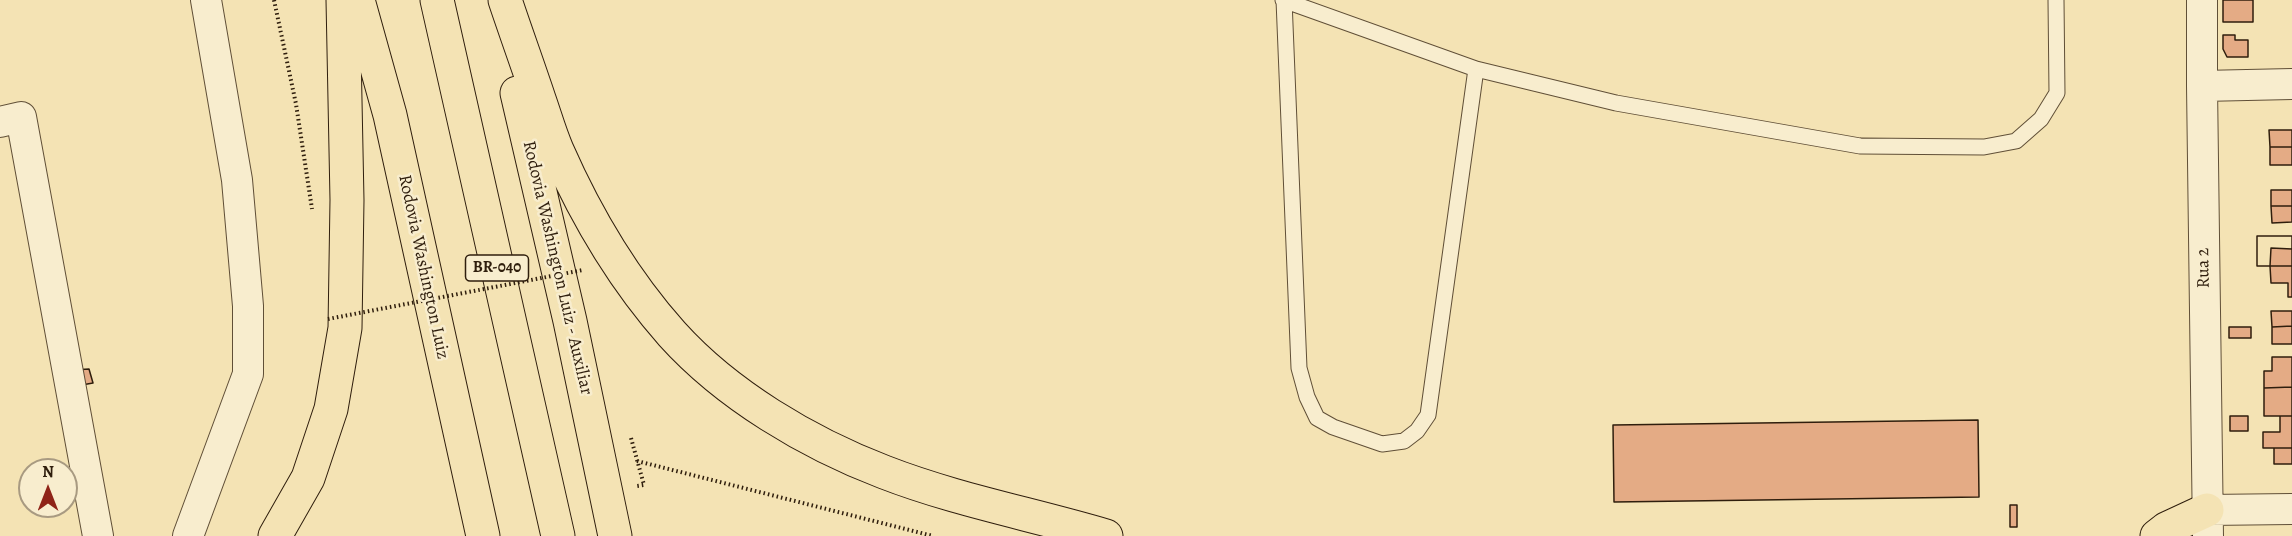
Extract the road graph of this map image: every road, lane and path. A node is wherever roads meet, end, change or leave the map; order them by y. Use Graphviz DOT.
graph roads {
  1 [pos="206,0"];
  2 [pos="273,0"];
  3 [pos="343,0"];
  4 [pos="358,0"];
  5 [pos="437,0"];
  6 [pos="497,0"];
  7 [pos="505,0"];
  8 [pos="1284,0"];
  9 [pos="2056,0"];
  10 [pos="2202,0"];
  11 [pos="1476,69"];
  12 [pos="2292,84"];
  13 [pos="2202,86"];
  14 [pos="0,122"];
  15 [pos="313,217"];
  16 [pos="583,270"];
  17 [pos="327,307"];
  18 [pos="637,461"];
  19 [pos="2292,509"];
  20 [pos="2208,523"];
  21 [pos="480,529"];
  22 [pos="98,536"];
  23 [pos="188,536"];
  24 [pos="275,536"];
  25 [pos="558,536"];
  26 [pos="615,536"];
  27 [pos="933,536"];
  28 [pos="1106,536"];
  29 [pos="2157,536"];
  1 -- 23 [label="street"];
  2 -- 15 [label="path"];
  3 -- 24 [label="highway"];
  4 -- 21 [label="highway, Rodovia Washington Luiz"];
  5 -- 25 [label="highway, BR-040"];
  6 -- 26 [label="highway, Rodovia Washington Luiz - Auxiliar"];
  7 -- 28 [label="highway"];
  8 -- 11 [label="lane"];
  8 -- 11 [label="lane"];
  9 -- 11 [label="lane"];
  10 -- 13 [label="street, Rua 2"];
  12 -- 13 [label="street"];
  13 -- 20 [label="street, Rua 2"];
  14 -- 22 [label="street"];
  16 -- 17 [label="path, bridge"];
  18 -- 27 [label="path"];
  19 -- 20 [label="street"];
  20 -- 29 [label="highway"];
}
